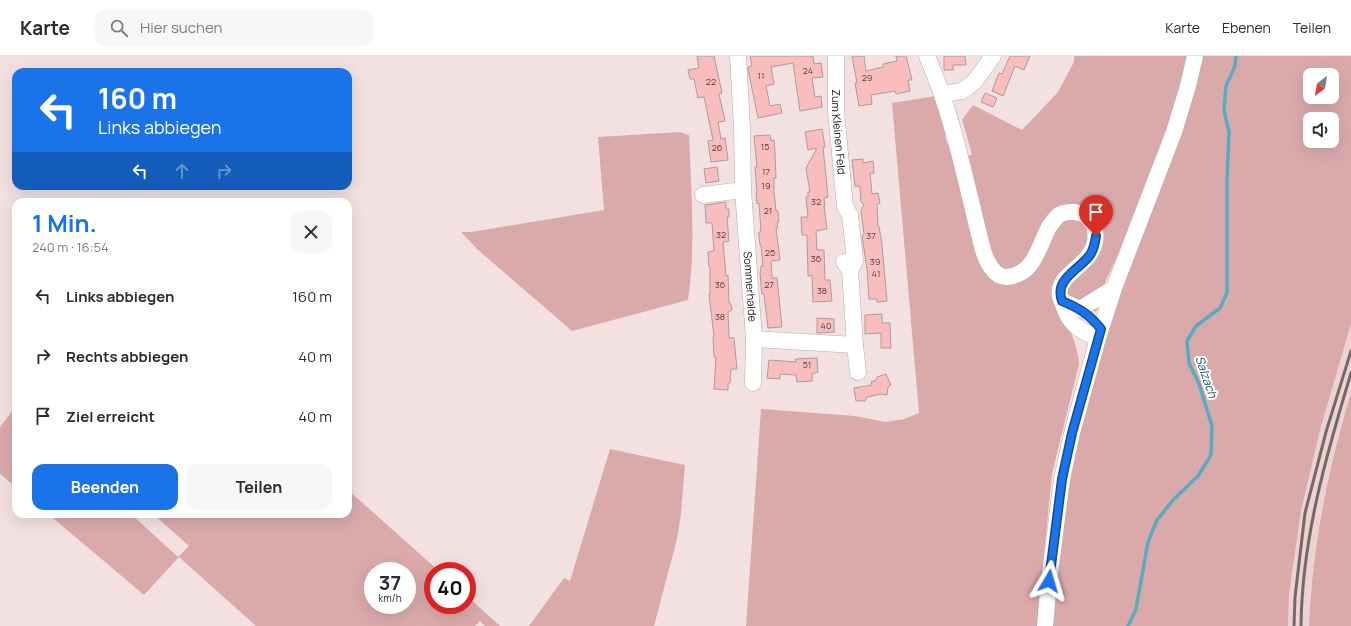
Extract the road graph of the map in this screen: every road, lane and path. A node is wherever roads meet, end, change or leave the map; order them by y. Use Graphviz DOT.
graph roads {
  1 [pos="738,56"];
  2 [pos="836,56"];
  3 [pos="927,56"];
  4 [pos="993,56"];
  5 [pos="1195,56"];
  6 [pos="942,94"];
  7 [pos="743,190"];
  8 [pos="703,195"];
  9 [pos="1114,288"];
  10 [pos="1062,301"];
  11 [pos="1080,309"];
  12 [pos="1100,334"];
  13 [pos="754,339"];
  14 [pos="855,345"];
  15 [pos="858,372"];
  16 [pos="753,383"];
  17 [pos="1045,626"];
  1 -- 7 [label="street, Sommerhalde"];
  2 -- 14 [label="street, Zum Kleinen Feld"];
  3 -- 6 [label="street"];
  4 -- 6 [label="street"];
  5 -- 9 [label="street"];
  6 -- 10 [label="street"];
  7 -- 8 [label="street"];
  7 -- 13 [label="street, Sommerhalde"];
  9 -- 11 [label="street"];
  9 -- 12 [label="street"];
  10 -- 11 [label="street"];
  10 -- 12 [label="street"];
  11 -- 12 [label="street"];
  12 -- 17 [label="street"];
  13 -- 14 [label="street"];
  13 -- 16 [label="street, Sommerhalde"];
  14 -- 15 [label="street, Zum Kleinen Feld"];
}
